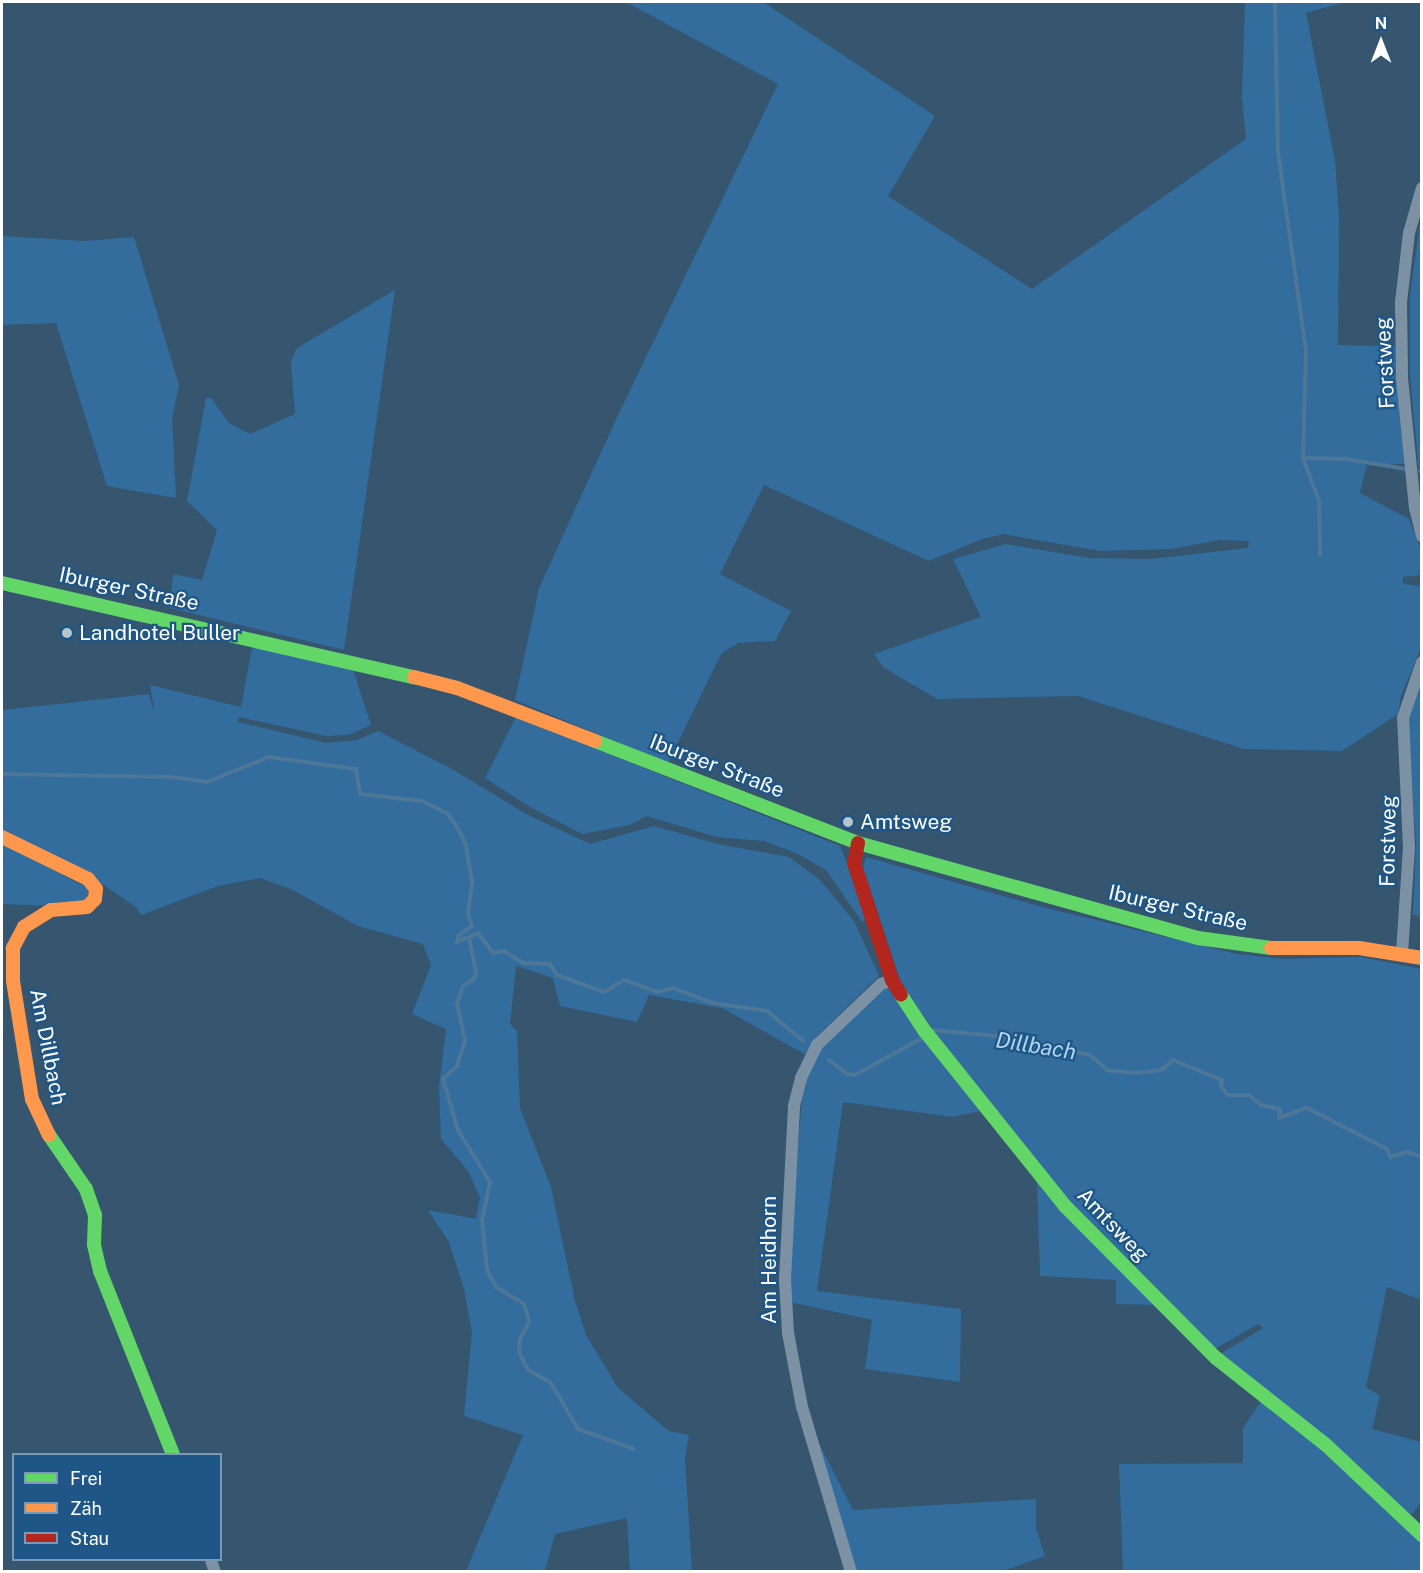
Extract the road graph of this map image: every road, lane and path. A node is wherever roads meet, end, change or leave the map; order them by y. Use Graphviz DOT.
graph roads {
  1 [pos="1422,188"];
  2 [pos="1422,536"];
  3 [pos="2,583"];
  4 [pos="1422,662"];
  5 [pos="2,837"];
  6 [pos="858,843"];
  7 [pos="1402,953"];
  8 [pos="1422,958"];
  9 [pos="892,980"];
  10 [pos="172,1453"];
  11 [pos="1422,1535"];
  12 [pos="851,1572"];
  1 -- 2 [label="street, Forstweg"];
  3 -- 6 [label="street, Iburger Straße"];
  4 -- 7 [label="street, Forstweg"];
  5 -- 10 [label="street, Am Dillbach"];
  6 -- 7 [label="street, Iburger Straße"];
  6 -- 9 [label="street, Amtsweg"];
  7 -- 8 [label="street, Iburger Straße"];
  9 -- 11 [label="street, Amtsweg"];
  9 -- 12 [label="street, Am Heidhorn"];
}
